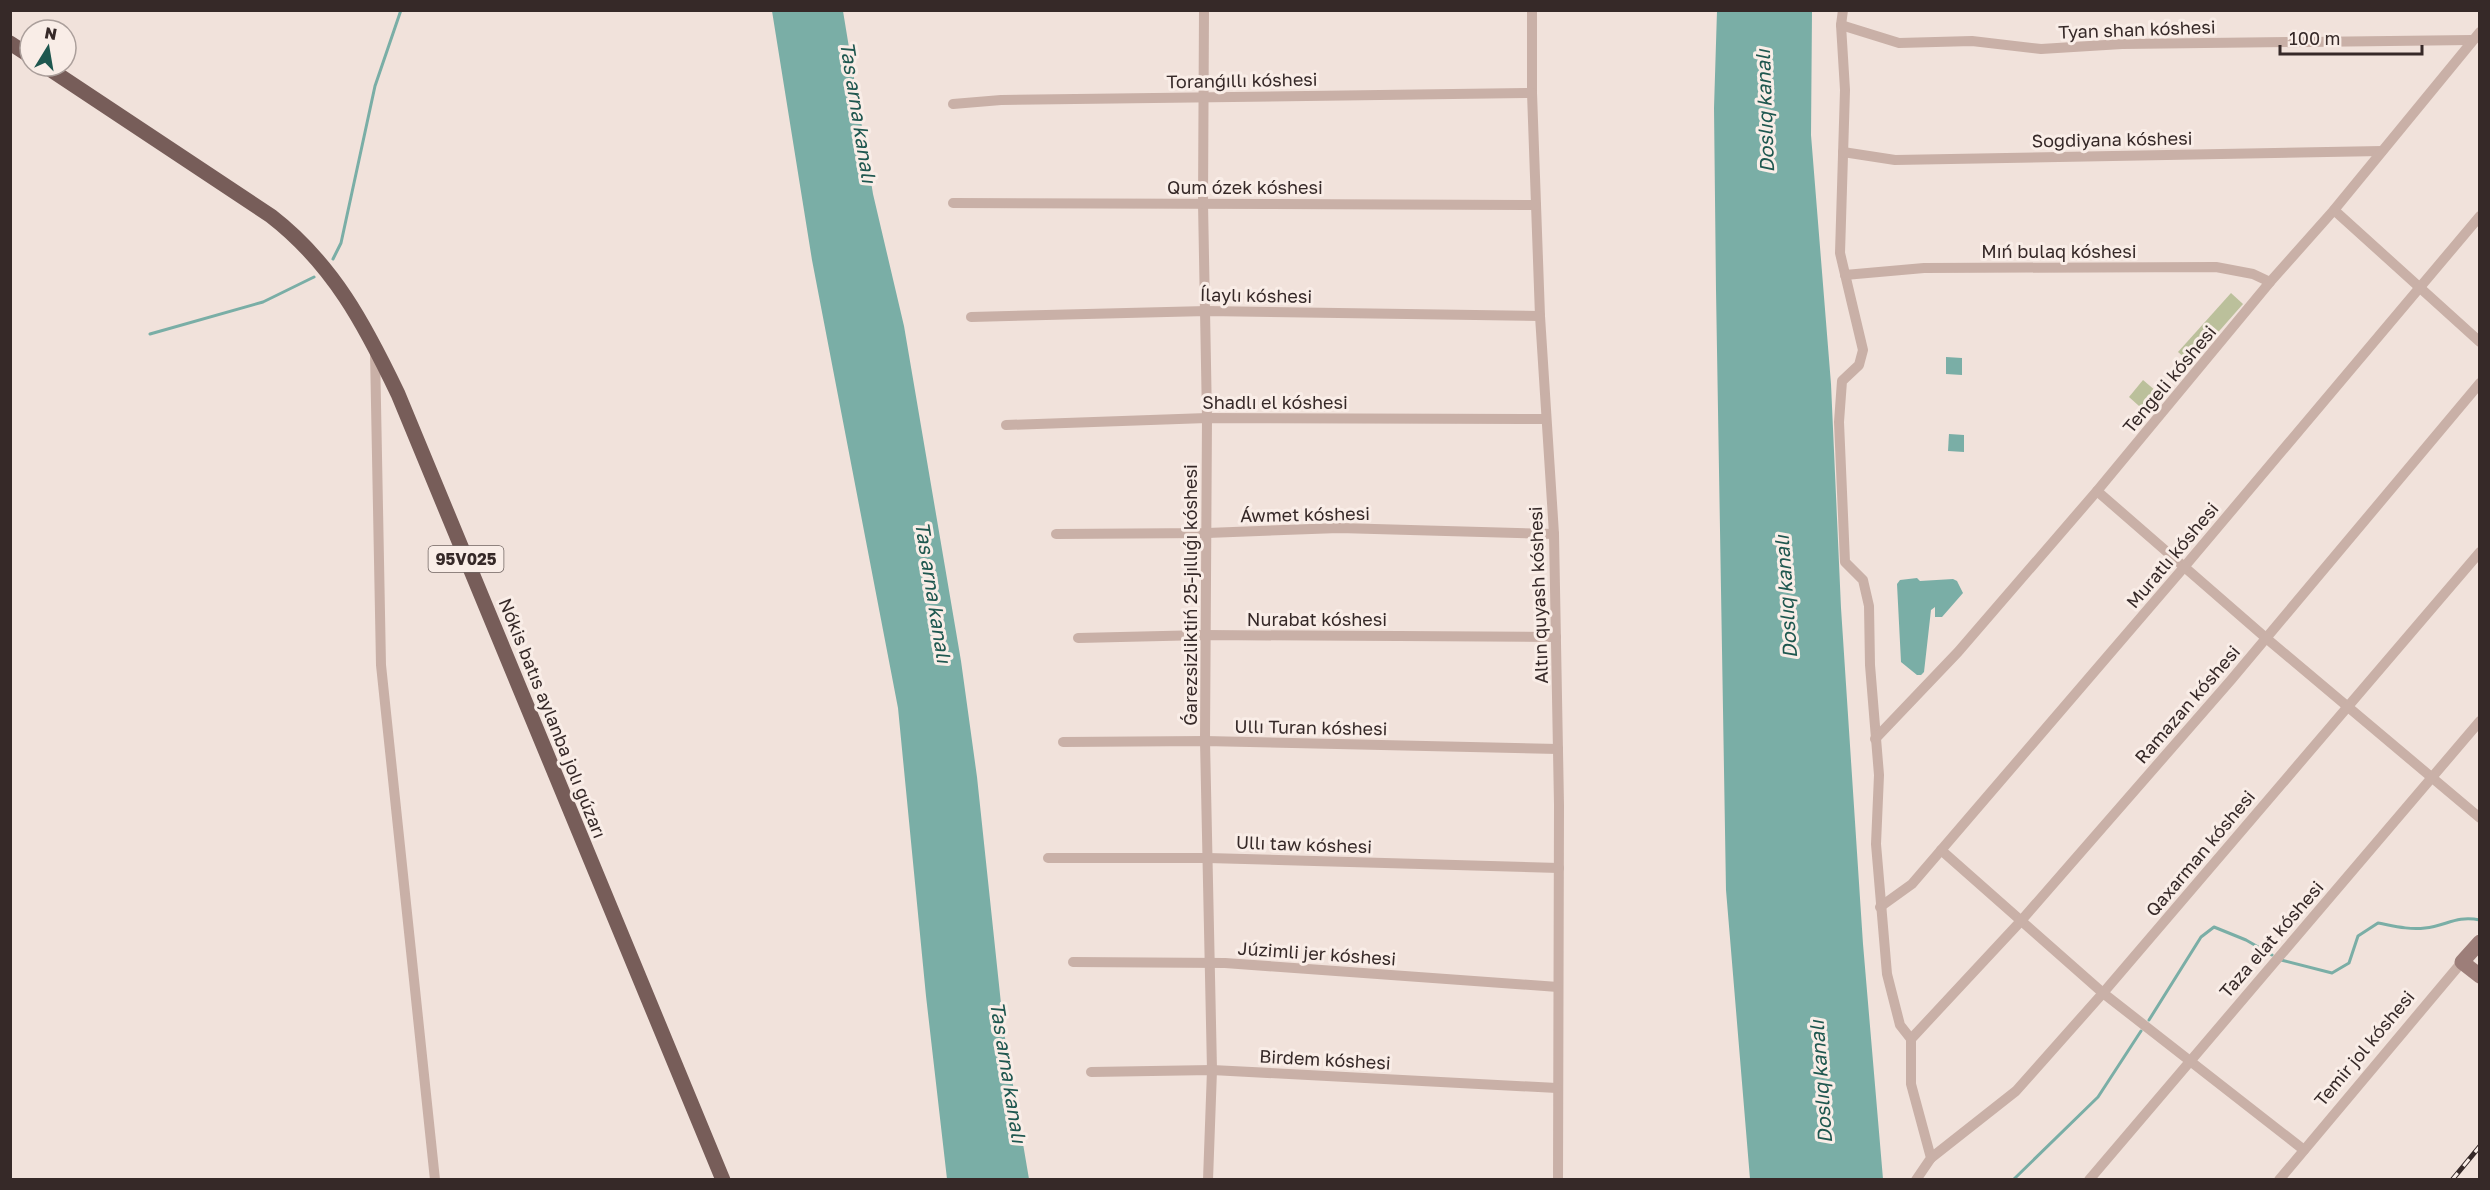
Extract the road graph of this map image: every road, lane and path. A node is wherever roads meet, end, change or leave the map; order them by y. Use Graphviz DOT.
graph roads {
  1 [pos="1204,10"];
  2 [pos="1532,10"];
  3 [pos="1843,10"];
  4 [pos="1841,25"];
  5 [pos="2476,36"];
  6 [pos="63,78"];
  7 [pos="1532,93"];
  8 [pos="1204,97"];
  9 [pos="952,104"];
  10 [pos="2382,151"];
  11 [pos="1843,152"];
  12 [pos="953,203"];
  13 [pos="1203,203"];
  14 [pos="1536,205"];
  15 [pos="2334,210"];
  16 [pos="2480,216"];
  17 [pos="1845,275"];
  18 [pos="2270,282"];
  19 [pos="2418,288"];
  20 [pos="1207,311"];
  21 [pos="971,316"];
  22 [pos="1540,316"];
  23 [pos="2480,342"];
  24 [pos="375,345"];
  25 [pos="2480,383"];
  26 [pos="1208,418"];
  27 [pos="1545,419"];
  28 [pos="1006,425"];
  29 [pos="2097,491"];
  30 [pos="1207,533"];
  31 [pos="1056,534"];
  32 [pos="1554,534"];
  33 [pos="2480,552"];
  34 [pos="2185,566"];
  35 [pos="1206,635"];
  36 [pos="1556,637"];
  37 [pos="1078,638"];
  38 [pos="2265,638"];
  39 [pos="2347,705"];
  40 [pos="2480,721"];
  41 [pos="1875,740"];
  42 [pos="1205,741"];
  43 [pos="1063,742"];
  44 [pos="1558,749"];
  45 [pos="2432,777"];
  46 [pos="2480,818"];
  47 [pos="1941,850"];
  48 [pos="1048,858"];
  49 [pos="1208,858"];
  50 [pos="1559,868"];
  51 [pos="1880,907"];
  52 [pos="2020,922"];
  53 [pos="2480,942"];
  54 [pos="1073,962"];
  55 [pos="1211,962"];
  56 [pos="2462,962"];
  57 [pos="2480,976"];
  58 [pos="1558,987"];
  59 [pos="2103,993"];
  60 [pos="1911,1039"];
  61 [pos="2189,1059"];
  62 [pos="1212,1070"];
  63 [pos="1090,1072"];
  64 [pos="1557,1088"];
  65 [pos="2304,1150"];
  66 [pos="1931,1158"];
  67 [pos="435,1179"];
  68 [pos="723,1179"];
  69 [pos="1208,1179"];
  70 [pos="1558,1179"];
  71 [pos="1916,1179"];
  72 [pos="2089,1179"];
  73 [pos="2279,1179"];
  1 -- 8 [label="street, Ǵarezsizliktiń 25-jıllıǵı kóshesi"];
  2 -- 7 [label="street, Altın quyash kóshesi"];
  3 -- 4 [label="street"];
  4 -- 5 [label="street, Tyan shan kóshesi"];
  4 -- 11 [label="street"];
  5 -- 10 [label="street, Tengeli kóshesi"];
  6 -- 24 [label="main road, Nókis batıs aylanba jolı gúzarı / 95V025"];
  7 -- 8 [label="street, Toranǵıllı kóshesi"];
  7 -- 14 [label="street, Altın quyash kóshesi"];
  8 -- 9 [label="street, Toranǵıllı kóshesi"];
  8 -- 13 [label="street, Ǵarezsizliktiń 25-jıllıǵı kóshesi"];
  10 -- 11 [label="street, Sogdiyana kóshesi"];
  10 -- 15 [label="street, Tengeli kóshesi"];
  11 -- 17 [label="street"];
  12 -- 13 [label="street, Qum ózek kóshesi"];
  13 -- 14 [label="street, Qum ózek kóshesi"];
  13 -- 20 [label="street, Ǵarezsizliktiń 25-jıllıǵı kóshesi"];
  14 -- 22 [label="street, Altın quyash kóshesi"];
  15 -- 18 [label="street, Tengeli kóshesi"];
  15 -- 19 [label="street"];
  16 -- 19 [label="street, Muratlı kóshesi"];
  17 -- 18 [label="street, Mıń bulaq kóshesi"];
  17 -- 41 [label="street"];
  18 -- 29 [label="street, Tengeli kóshesi"];
  19 -- 23 [label="street"];
  19 -- 34 [label="street, Muratlı kóshesi"];
  20 -- 21 [label="street, Ílaylı kóshesi"];
  20 -- 22 [label="street, Ílaylı kóshesi"];
  20 -- 26 [label="street, Ǵarezsizliktiń 25-jıllıǵı kóshesi"];
  22 -- 27 [label="street, Altın quyash kóshesi"];
  24 -- 67 [label="street"];
  24 -- 68 [label="main road, Nókis batıs aylanba jolı gúzarı / 95V025"];
  25 -- 38 [label="street, Ramazan kóshesi"];
  26 -- 27 [label="street, Shadlı el kóshesi"];
  26 -- 28 [label="street, Shadlı el kóshesi"];
  26 -- 30 [label="street, Ǵarezsizliktiń 25-jıllıǵı kóshesi"];
  27 -- 32 [label="street, Altın quyash kóshesi"];
  29 -- 34 [label="street"];
  29 -- 41 [label="street, Tengeli kóshesi"];
  30 -- 31 [label="street, Áwmet kóshesi"];
  30 -- 32 [label="street, Áwmet kóshesi"];
  30 -- 35 [label="street, Ǵarezsizliktiń 25-jıllıǵı kóshesi"];
  32 -- 36 [label="street, Altın quyash kóshesi"];
  33 -- 39 [label="street, Qaxarman kóshesi"];
  34 -- 38 [label="street"];
  34 -- 47 [label="street, Muratlı kóshesi"];
  35 -- 36 [label="street, Nurabat kóshesi"];
  35 -- 37 [label="street, Nurabat kóshesi"];
  35 -- 42 [label="street, Ǵarezsizliktiń 25-jıllıǵı kóshesi"];
  36 -- 44 [label="street, Altın quyash kóshesi"];
  38 -- 39 [label="street"];
  38 -- 52 [label="street, Ramazan kóshesi"];
  39 -- 45 [label="street"];
  39 -- 59 [label="street, Qaxarman kóshesi"];
  40 -- 45 [label="street, Taza elat kóshesi"];
  41 -- 51 [label="street"];
  42 -- 43 [label="street, Ullı Turan kóshesi"];
  42 -- 44 [label="street, Ullı Turan kóshesi"];
  42 -- 49 [label="street, Ǵarezsizliktiń 25-jıllıǵı kóshesi"];
  44 -- 50 [label="street, Altın quyash kóshesi"];
  45 -- 46 [label="street"];
  45 -- 61 [label="street, Taza elat kóshesi"];
  47 -- 51 [label="street, Muratlı kóshesi"];
  47 -- 52 [label="street"];
  48 -- 49 [label="street, Ullı taw kóshesi"];
  49 -- 50 [label="street, Ullı taw kóshesi"];
  49 -- 55 [label="street, Ǵarezsizliktiń 25-jıllıǵı kóshesi"];
  50 -- 58 [label="street, Altın quyash kóshesi"];
  51 -- 60 [label="street"];
  52 -- 59 [label="street"];
  52 -- 60 [label="street, Ramazan kóshesi"];
  53 -- 56 [label="street, Temir jol kóshesi"];
  54 -- 55 [label="street, Júzimli jer kóshesi"];
  55 -- 58 [label="street, Júzimli jer kóshesi"];
  55 -- 62 [label="street, Ǵarezsizliktiń 25-jıllıǵı kóshesi"];
  56 -- 57 [label="street"];
  56 -- 65 [label="street, Temir jol kóshesi"];
  58 -- 64 [label="street, Altın quyash kóshesi"];
  59 -- 61 [label="street"];
  59 -- 66 [label="street, Qaxarman kóshesi"];
  60 -- 66 [label="street"];
  61 -- 65 [label="street"];
  61 -- 72 [label="street, Taza elat kóshesi"];
  62 -- 63 [label="street, Birdem kóshesi"];
  62 -- 64 [label="street, Birdem kóshesi"];
  62 -- 69 [label="street, Ǵarezsizliktiń 25-jıllıǵı kóshesi"];
  64 -- 70 [label="street, Altın quyash kóshesi"];
  65 -- 73 [label="street, Temir jol kóshesi"];
  66 -- 71 [label="street, Qaxarman kóshesi"];
}
